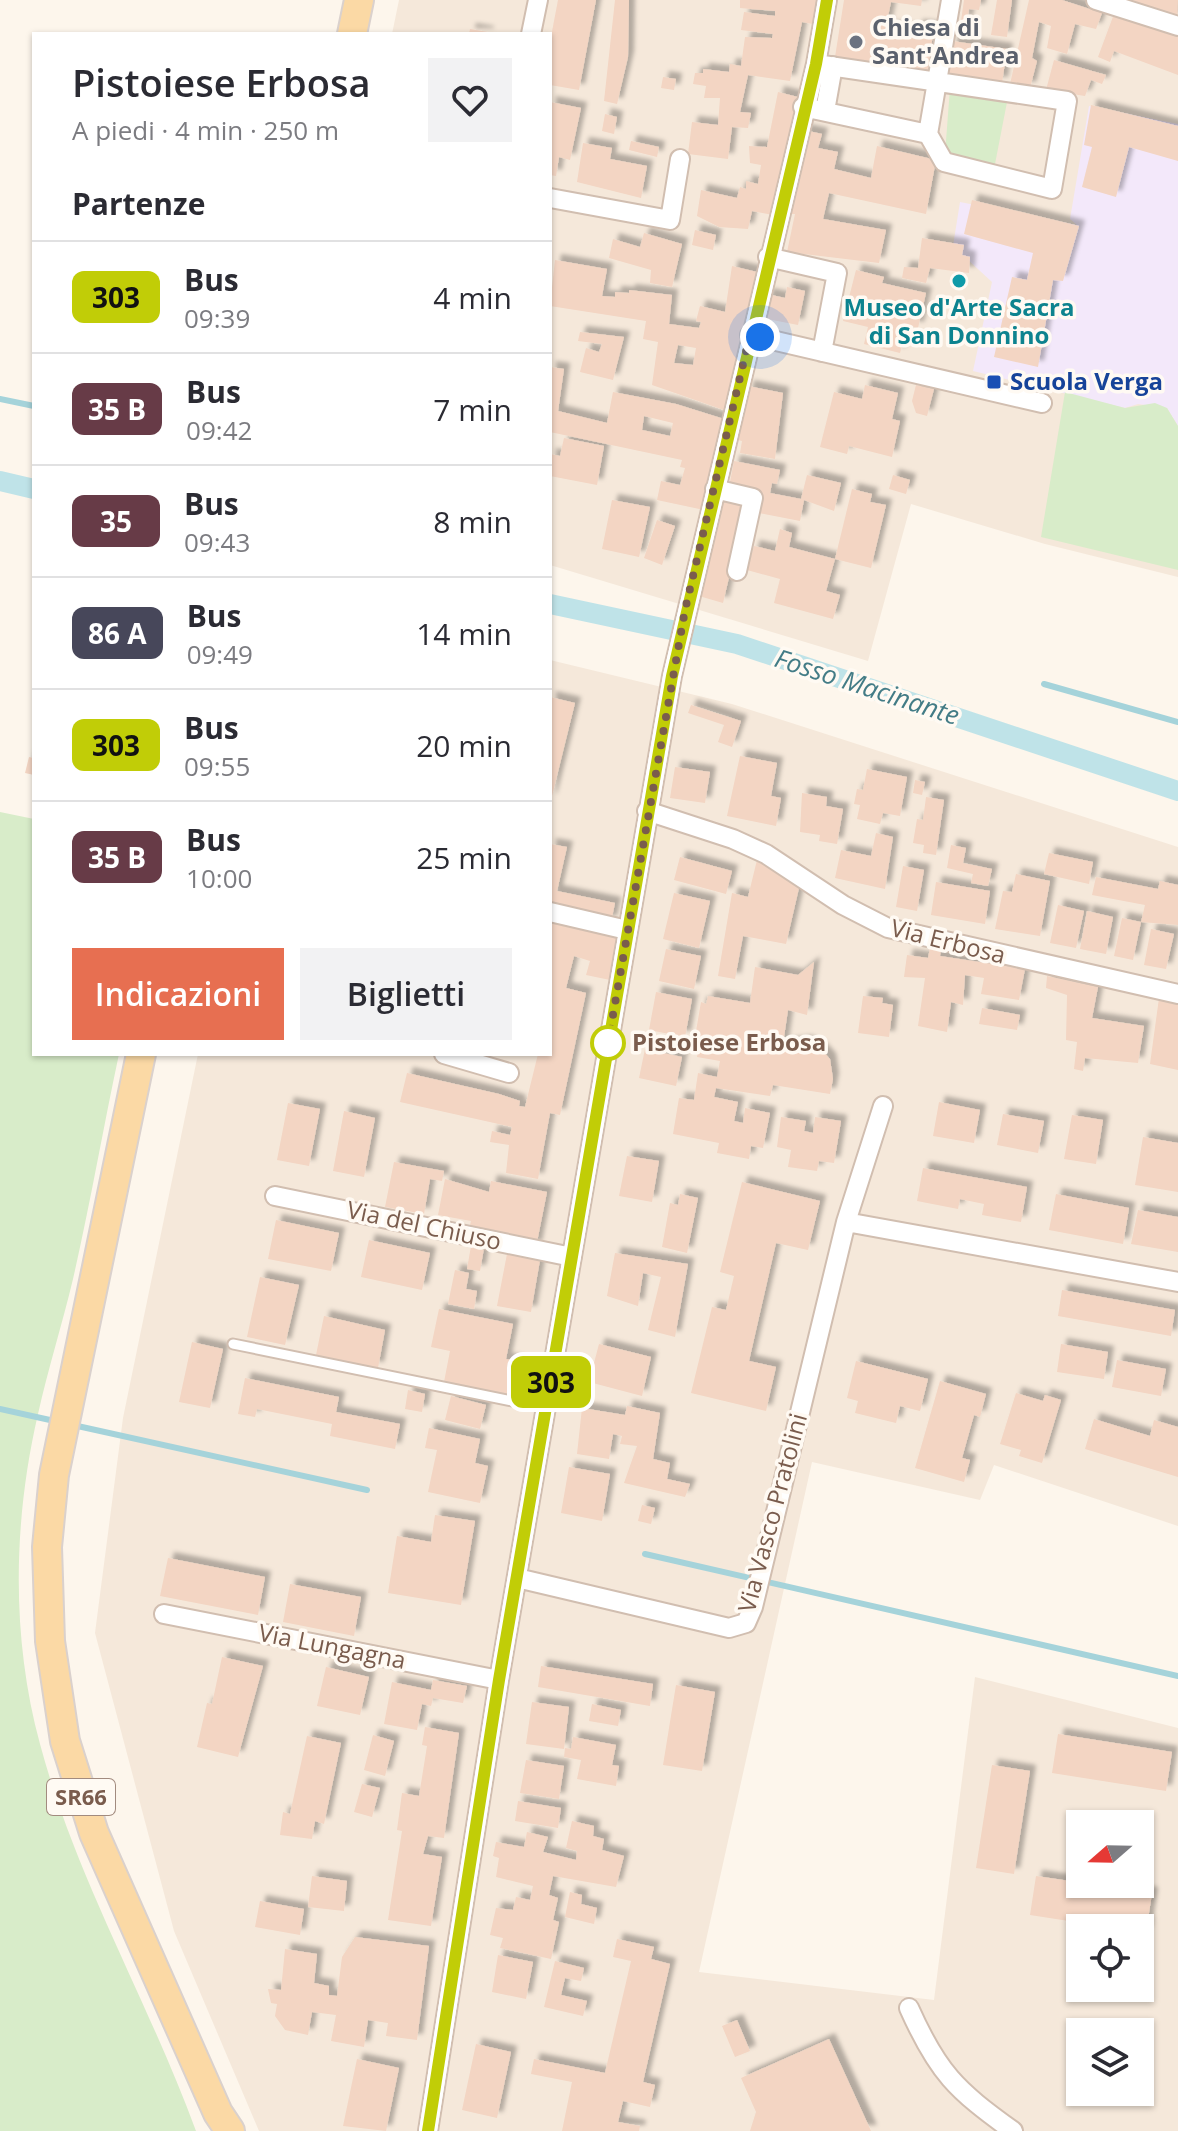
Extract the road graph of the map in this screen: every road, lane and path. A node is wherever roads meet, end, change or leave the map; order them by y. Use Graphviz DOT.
graph roads {
  1 [pos="359,0"];
  2 [pos="538,0"];
  3 [pos="827,0"];
  4 [pos="951,0"];
  5 [pos="1096,0"];
  6 [pos="1178,26"];
  7 [pos="352,32"];
  8 [pos="531,32"];
  9 [pos="824,65"];
  10 [pos="937,81"];
  11 [pos="803,107"];
  12 [pos="825,111"];
  13 [pos="928,134"];
  14 [pos="680,159"];
  15 [pos="552,198"];
  16 [pos="768,257"];
  17 [pos="750,335"];
  18 [pos="822,352"];
  19 [pos="1042,403"];
  20 [pos="715,489"];
  21 [pos="737,571"];
  22 [pos="647,811"];
  23 [pos="552,912"];
  24 [pos="627,930"];
  25 [pos="1178,994"];
  26 [pos="141,1056"];
  27 [pos="451,1056"];
  28 [pos="509,1073"];
  29 [pos="883,1106"];
  30 [pos="275,1196"];
  31 [pos="846,1222"];
  32 [pos="572,1257"];
  33 [pos="1178,1282"];
  34 [pos="233,1344"];
  35 [pos="546,1408"];
  36 [pos="517,1578"];
  37 [pos="164,1614"];
  38 [pos="499,1680"];
  39 [pos="909,2008"];
  40 [pos="224,2125"];
  41 [pos="428,2131"];
  42 [pos="1013,2131"];
  1 -- 7 [label="main road"];
  2 -- 8 [label="street"];
  3 -- 9 [label="street"];
  4 -- 10 [label="street"];
  5 -- 6 [label="street"];
  9 -- 10 [label="street"];
  9 -- 11 [label="street"];
  9 -- 12 [label="street"];
  10 -- 13 [label="street"];
  10 -- 13 [label="street"];
  11 -- 12 [label="street"];
  11 -- 16 [label="street"];
  12 -- 13 [label="street"];
  14 -- 15 [label="street"];
  16 -- 17 [label="street"];
  16 -- 18 [label="street"];
  17 -- 18 [label="street"];
  17 -- 20 [label="street"];
  18 -- 19 [label="street"];
  20 -- 21 [label="street"];
  20 -- 22 [label="street"];
  22 -- 24 [label="street"];
  22 -- 25 [label="street, Via Erbosa"];
  23 -- 24 [label="street"];
  24 -- 32 [label="street"];
  26 -- 40 [label="main road, SR66"];
  27 -- 28 [label="street"];
  29 -- 31 [label="street, Via Vasco Pratolini"];
  30 -- 32 [label="street, Via del Chiuso"];
  31 -- 33 [label="street"];
  31 -- 36 [label="street, Via Vasco Pratolini"];
  32 -- 35 [label="street"];
  34 -- 35 [label="lane"];
  35 -- 36 [label="street"];
  36 -- 38 [label="street"];
  37 -- 38 [label="street, Via Lungagna"];
  38 -- 41 [label="street"];
  39 -- 42 [label="street"];
}
